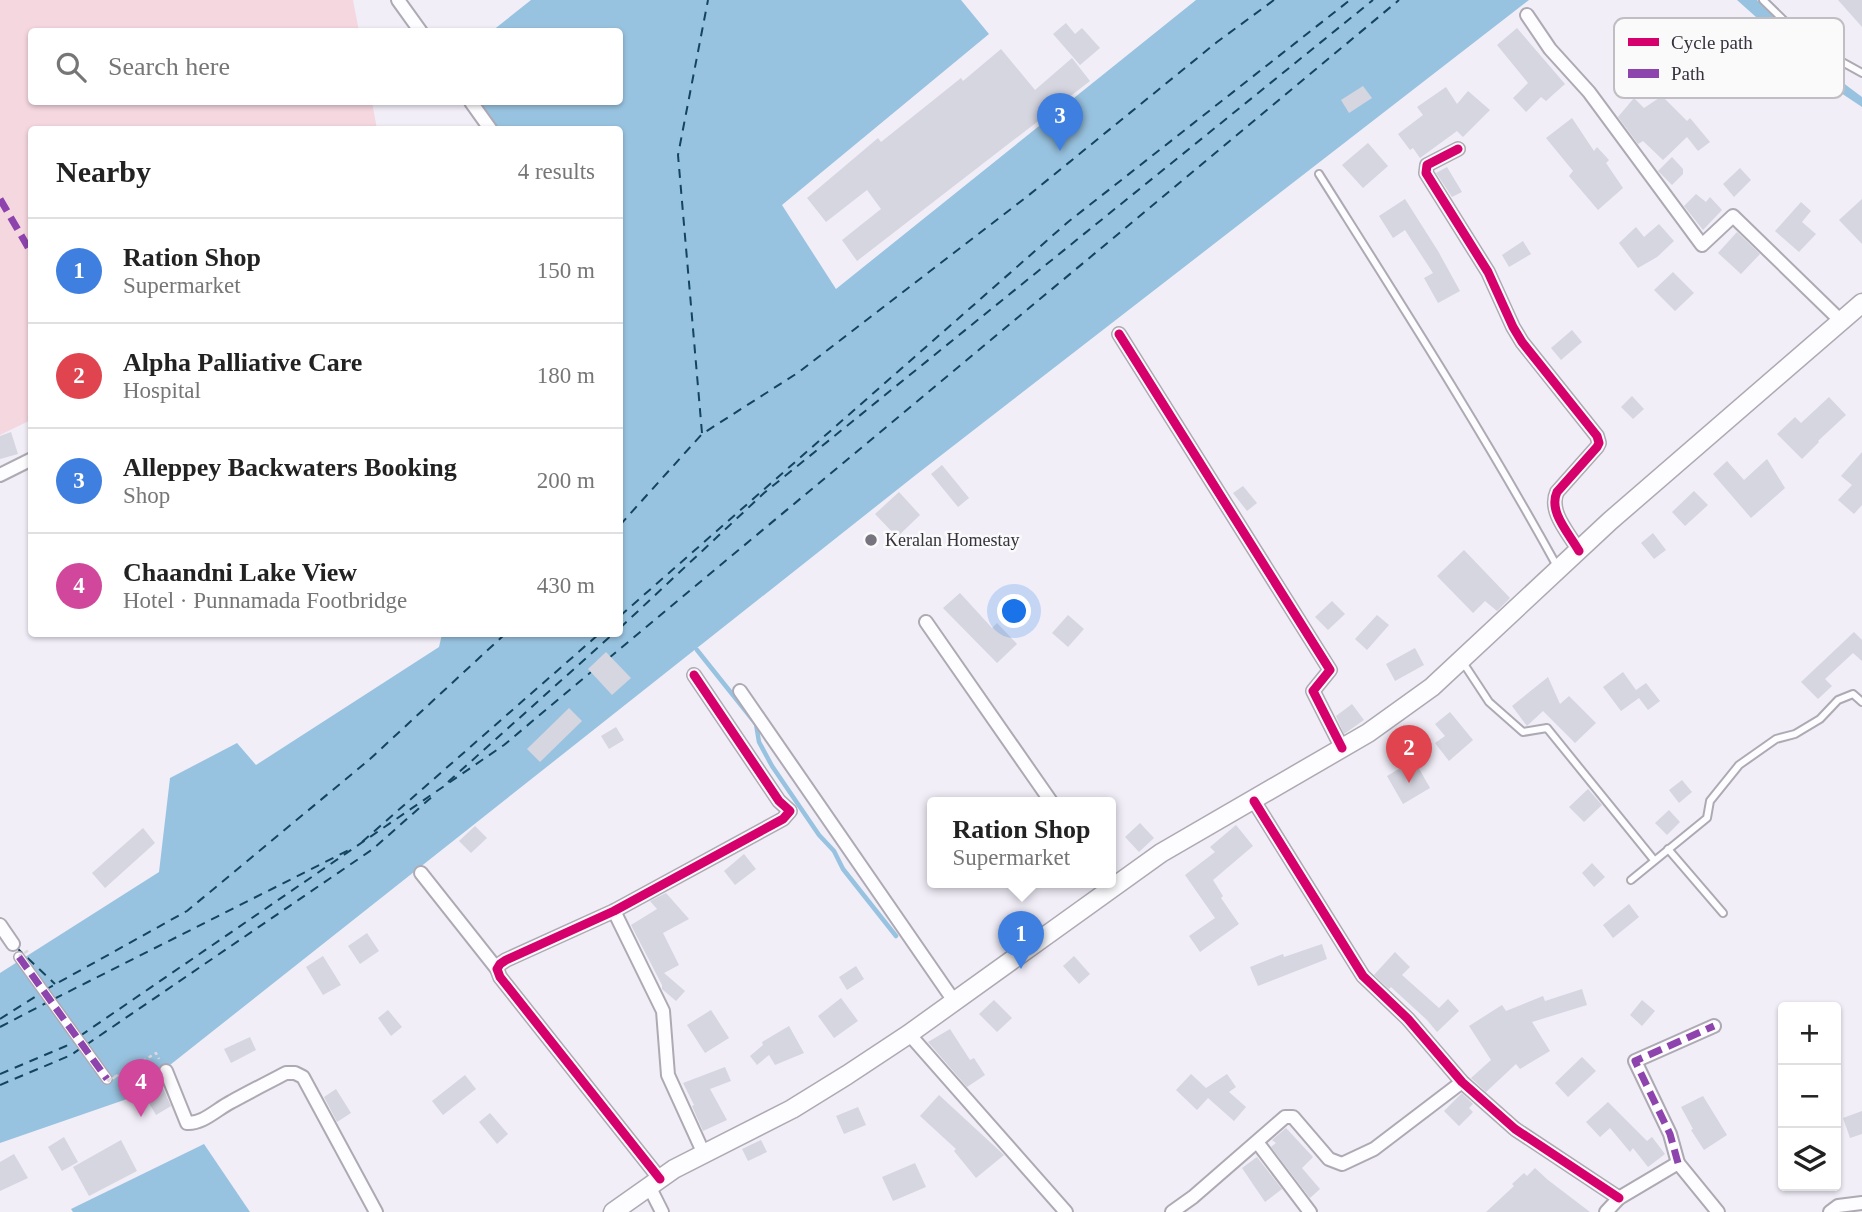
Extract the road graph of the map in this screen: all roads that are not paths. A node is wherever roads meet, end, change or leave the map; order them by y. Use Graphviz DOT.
graph roads {
  1 [pos="398,0"];
  2 [pos="1763,0"];
  3 [pos="1527,15"];
  4 [pos="1781,18"];
  5 [pos="418,28"];
  6 [pos="1844,63"];
  7 [pos="1862,73"];
  8 [pos="473,105"];
  9 [pos="488,126"];
  10 [pos="1458,149"];
  11 [pos="1319,174"];
  12 [pos="1862,303"];
  13 [pos="1842,322"];
  14 [pos="1119,334"];
  15 [pos="28,461"];
  16 [pos="0,474"];
  17 [pos="1579,551"];
  18 [pos="1559,570"];
  19 [pos="926,622"];
  20 [pos="1462,661"];
  21 [pos="694,675"];
  22 [pos="740,691"];
  23 [pos="1862,702"];
  24 [pos="1342,748"];
  25 [pos="1048,797"];
  26 [pos="1254,801"];
  27 [pos="1668,849"];
  28 [pos="1654,860"];
  29 [pos="421,873"];
  30 [pos="1631,880"];
  31 [pos="1116,882"];
  32 [pos="1107,888"];
  33 [pos="614,911"];
  34 [pos="1723,913"];
  35 [pos="0,925"];
  36 [pos="17,952"];
  37 [pos="497,969"];
  38 [pos="954,1001"];
  39 [pos="1714,1026"];
  40 [pos="909,1034"];
  41 [pos="166,1071"];
  42 [pos="108,1079"];
  43 [pos="1462,1082"];
  44 [pos="1257,1142"];
  45 [pos="704,1154"];
  46 [pos="1678,1163"];
  47 [pos="654,1182"];
  48 [pos="1619,1198"];
  49 [pos="1862,1202"];
  50 [pos="376,1212"];
  51 [pos="613,1212"];
  52 [pos="662,1212"];
  53 [pos="1066,1212"];
  54 [pos="1172,1212"];
  55 [pos="1310,1212"];
  56 [pos="1606,1212"];
  57 [pos="1718,1212"];
  58 [pos="1830,1212"];
  1 -- 5 [label="street"];
  2 -- 4 [label="lane"];
  3 -- 13 [label="street"];
  6 -- 7 [label="lane"];
  8 -- 9 [label="street"];
  10 -- 17 [label="street"];
  11 -- 18 [label="lane"];
  12 -- 13 [label="main road"];
  13 -- 17 [label="main road"];
  14 -- 24 [label="street"];
  15 -- 16 [label="street"];
  17 -- 18 [label="main road"];
  18 -- 20 [label="main road"];
  19 -- 25 [label="street"];
  20 -- 24 [label="main road"];
  20 -- 28 [label="lane"];
  21 -- 33 [label="street"];
  22 -- 38 [label="street"];
  23 -- 27 [label="lane"];
  24 -- 26 [label="main road"];
  26 -- 31 [label="main road"];
  26 -- 43 [label="street"];
  27 -- 28 [label="lane"];
  27 -- 34 [label="lane"];
  28 -- 30 [label="lane"];
  29 -- 37 [label="street"];
  32 -- 38 [label="main road"];
  33 -- 37 [label="street"];
  33 -- 45 [label="street"];
  35 -- 36 [label="street"];
  36 -- 42 [label="street"];
  37 -- 47 [label="street"];
  38 -- 40 [label="main road"];
  39 -- 46 [label="street"];
  40 -- 45 [label="main road"];
  40 -- 53 [label="street"];
  41 -- 50 [label="street"];
  43 -- 44 [label="street"];
  43 -- 48 [label="street"];
  44 -- 54 [label="street"];
  44 -- 55 [label="street"];
  45 -- 47 [label="main road"];
  46 -- 48 [label="street"];
  46 -- 57 [label="street"];
  47 -- 51 [label="main road"];
  47 -- 52 [label="street"];
  48 -- 56 [label="street"];
  49 -- 58 [label="street"];
}
